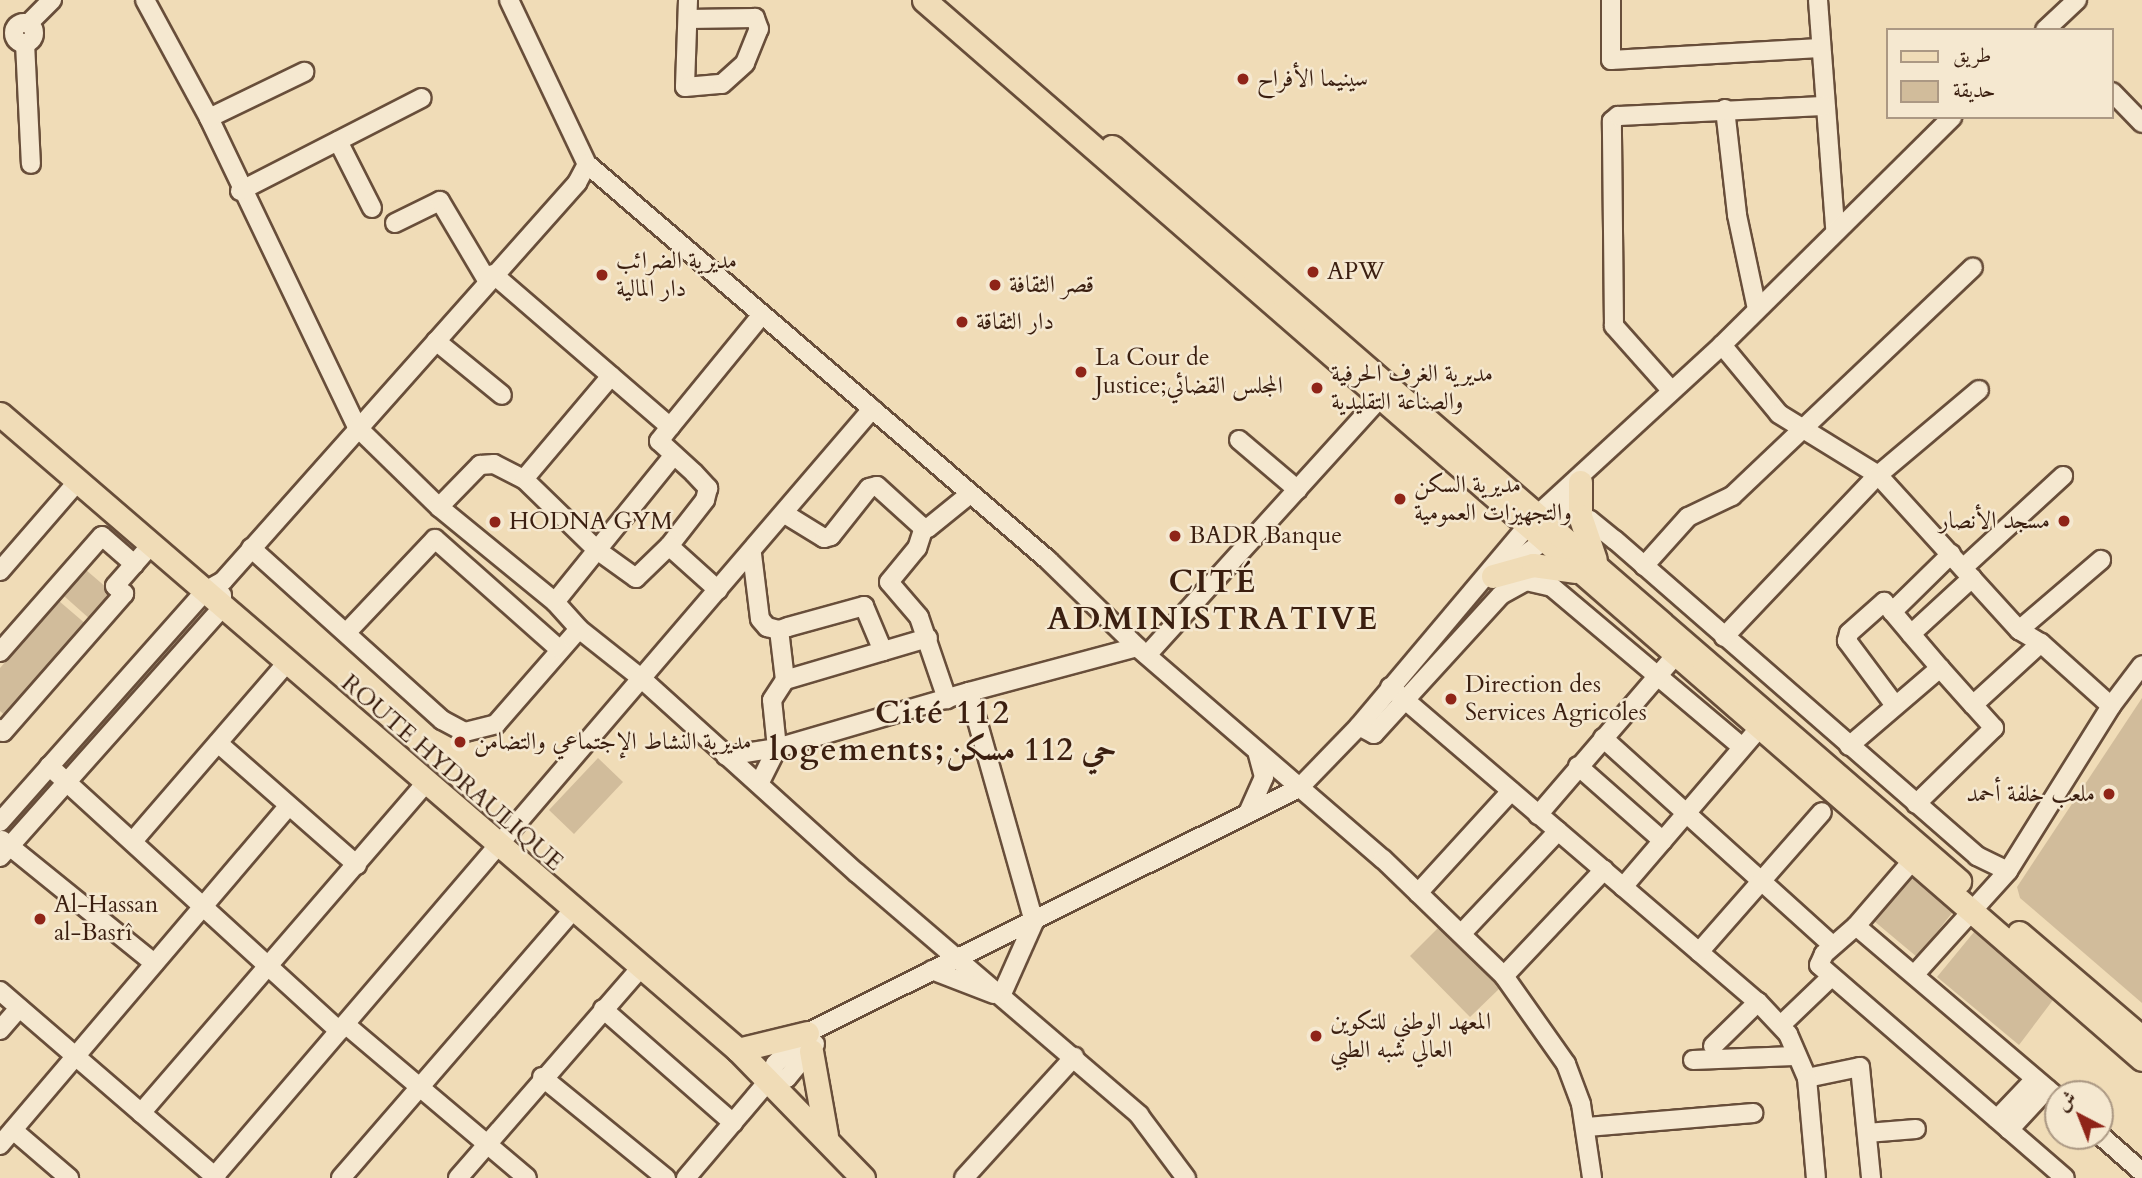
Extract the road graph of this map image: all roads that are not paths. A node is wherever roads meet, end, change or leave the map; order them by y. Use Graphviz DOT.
graph roads {
  1 [pos="52,0"];
  2 [pos="145,0"];
  3 [pos="509,0"];
  4 [pos="688,0"];
  5 [pos="924,0"];
  6 [pos="941,0"];
  7 [pos="1611,0"];
  8 [pos="1818,0"];
  9 [pos="2077,0"];
  10 [pos="688,19"];
  11 [pos="2049,28"];
  12 [pos="14,36"];
  13 [pos="1820,48"];
  14 [pos="304,72"];
  15 [pos="2114,94"];
  16 [pos="422,98"];
  17 [pos="1824,106"];
  18 [pos="1725,109"];
  19 [pos="209,118"];
  20 [pos="1950,119"];
  21 [pos="2142,123"];
  22 [pos="338,141"];
  23 [pos="31,164"];
  24 [pos="587,164"];
  25 [pos="240,191"];
  26 [pos="372,208"];
  27 [pos="395,223"];
  28 [pos="1835,228"];
  29 [pos="1973,267"];
  30 [pos="490,277"];
  31 [pos="1758,309"];
  32 [pos="761,316"];
  33 [pos="436,341"];
  34 [pos="1722,345"];
  35 [pos="1331,347"];
  36 [pos="611,376"];
  37 [pos="1671,390"];
  38 [pos="1979,390"];
  39 [pos="502,396"];
  40 [pos="1379,399"];
  41 [pos="872,410"];
  42 [pos="2,418"];
  43 [pos="357,427"];
  44 [pos="670,427"];
  45 [pos="1800,429"];
  46 [pos="1239,440"];
  47 [pos="674,455"];
  48 [pos="1582,475"];
  49 [pos="1878,475"];
  50 [pos="2063,476"];
  51 [pos="524,479"];
  52 [pos="78,481"];
  53 [pos="1298,490"];
  54 [pos="970,494"];
  55 [pos="439,507"];
  56 [pos="785,514"];
  57 [pos="1532,521"];
  58 [pos="1582,521"];
  59 [pos="131,526"];
  60 [pos="924,527"];
  61 [pos="1550,536"];
  62 [pos="151,545"];
  63 [pos="114,546"];
  64 [pos="669,546"];
  65 [pos="251,548"];
  66 [pos="597,550"];
  67 [pos="752,554"];
  68 [pos="1951,554"];
  69 [pos="2101,560"];
  70 [pos="134,564"];
  71 [pos="1644,566"];
  72 [pos="1587,568"];
  73 [pos="0,571"];
  74 [pos="1968,573"];
  75 [pos="1486,579"];
  76 [pos="214,586"];
  77 [pos="718,590"];
  78 [pos="555,602"];
  79 [pos="222,608"];
  80 [pos="1892,612"];
  81 [pos="579,629"];
  82 [pos="779,630"];
  83 [pos="2020,630"];
  84 [pos="347,632"];
  85 [pos="1911,634"];
  86 [pos="1724,637"];
  87 [pos="928,638"];
  88 [pos="1431,638"];
  89 [pos="2041,643"];
  90 [pos="561,650"];
  91 [pos="883,651"];
  92 [pos="1142,651"];
  93 [pos="0,652"];
  94 [pos="1446,654"];
  95 [pos="286,664"];
  96 [pos="1667,665"];
  97 [pos="2142,665"];
  98 [pos="1940,668"];
  99 [pos="642,678"];
  100 [pos="785,680"];
  101 [pos="1390,687"];
  102 [pos="969,692"];
  103 [pos="947,699"];
  104 [pos="1406,700"];
  105 [pos="1894,704"];
  106 [pos="1973,705"];
  107 [pos="2111,706"];
  108 [pos="1359,726"];
  109 [pos="1760,727"];
  110 [pos="0,729"];
  111 [pos="1603,738"];
  112 [pos="218,743"];
  113 [pos="1849,746"];
  114 [pos="1742,747"];
  115 [pos="777,748"];
  116 [pos="1254,749"];
  117 [pos="726,756"];
  118 [pos="49,766"];
  119 [pos="1578,766"];
  120 [pos="66,781"];
  121 [pos="426,783"];
  122 [pos="759,784"];
  123 [pos="1299,788"];
  124 [pos="1511,791"];
  125 [pos="1916,804"];
  126 [pos="289,806"];
  127 [pos="1822,812"];
  128 [pos="1248,813"];
  129 [pos="1687,813"];
  130 [pos="1538,815"];
  131 [pos="0,822"];
  132 [pos="1558,831"];
  133 [pos="133,841"];
  134 [pos="1663,841"];
  135 [pos="3,847"];
  136 [pos="499,848"];
  137 [pos="1912,861"];
  138 [pos="357,865"];
  139 [pos="1604,870"];
  140 [pos="2008,870"];
  141 [pos="1761,880"];
  142 [pos="1623,887"];
  143 [pos="1418,893"];
  144 [pos="204,906"];
  145 [pos="1977,906"];
  146 [pos="572,911"];
  147 [pos="1034,922"];
  148 [pos="1856,926"];
  149 [pos="1462,933"];
  150 [pos="1832,945"];
  151 [pos="1699,952"];
  152 [pos="960,959"];
  153 [pos="154,963"];
  154 [pos="267,967"];
  155 [pos="640,969"];
  156 [pos="932,970"];
  157 [pos="1915,974"];
  158 [pos="1504,976"];
  159 [pos="1831,977"];
  160 [pos="0,991"];
  161 [pos="1006,997"];
  162 [pos="1758,1002"];
  163 [pos="19,1008"];
  164 [pos="603,1009"];
  165 [pos="1781,1026"];
  166 [pos="342,1028"];
  167 [pos="0,1030"];
  168 [pos="815,1037"];
  169 [pos="2142,1038"];
  170 [pos="1713,1046"];
  171 [pos="738,1050"];
  172 [pos="1794,1056"];
  173 [pos="1074,1057"];
  174 [pos="75,1058"];
  175 [pos="2142,1059"];
  176 [pos="1693,1060"];
  177 [pos="542,1077"];
  178 [pos="1807,1078"];
  179 [pos="769,1080"];
  180 [pos="2044,1086"];
  181 [pos="419,1087"];
  182 [pos="2044,1091"];
  183 [pos="141,1113"];
  184 [pos="1753,1113"];
  185 [pos="733,1123"];
  186 [pos="2003,1125"];
  187 [pos="1587,1127"];
  188 [pos="1916,1129"];
  189 [pos="13,1130"];
  190 [pos="1867,1133"];
  191 [pos="826,1135"];
  192 [pos="486,1143"];
  193 [pos="0,1145"];
  194 [pos="2114,1147"];
  195 [pos="2142,1172"];
  196 [pos="1179,1175"];
  197 [pos="2059,1175"];
  198 [pos="215,1177"];
  199 [pos="69,1178"];
  200 [pos="341,1178"];
  201 [pos="458,1178"];
  202 [pos="527,1178"];
  203 [pos="666,1178"];
  204 [pos="686,1178"];
  205 [pos="863,1178"];
  206 [pos="964,1178"];
  207 [pos="1592,1178"];
  208 [pos="1816,1178"];
  209 [pos="1871,1178"];
  1 -- 12 [label="street"];
  2 -- 19 [label="street"];
  3 -- 24 [label="street"];
  4 -- 10 [label="street"];
  5 -- 35 [label="main road"];
  6 -- 35 [label="main road"];
  7 -- 13 [label="street"];
  8 -- 13 [label="street"];
  9 -- 11 [label="street"];
  10 -- 10 [label="street"];
  12 -- 23 [label="street"];
  13 -- 17 [label="street"];
  14 -- 19 [label="street"];
  15 -- 21 [label="street"];
  16 -- 22 [label="street"];
  17 -- 18 [label="street"];
  17 -- 28 [label="street"];
  18 -- 31 [label="street"];
  18 -- 37 [label="street"];
  19 -- 25 [label="street"];
  20 -- 28 [label="street"];
  22 -- 25 [label="street"];
  22 -- 26 [label="street"];
  24 -- 30 [label="street"];
  24 -- 32 [label="street"];
  25 -- 43 [label="street"];
  27 -- 30 [label="street"];
  28 -- 31 [label="street"];
  29 -- 45 [label="street"];
  30 -- 33 [label="street"];
  30 -- 36 [label="street"];
  31 -- 34 [label="street"];
  32 -- 41 [label="street"];
  32 -- 44 [label="street"];
  33 -- 39 [label="street"];
  33 -- 43 [label="street"];
  34 -- 37 [label="street"];
  34 -- 45 [label="street"];
  35 -- 40 [label="main road"];
  35 -- 57 [label="main road"];
  36 -- 44 [label="street"];
  36 -- 51 [label="street"];
  37 -- 48 [label="street"];
  38 -- 49 [label="street"];
  40 -- 53 [label="street"];
  40 -- 57 [label="main road"];
  41 -- 54 [label="street"];
  41 -- 56 [label="street"];
  42 -- 52 [label="main road, ROUTE HYDRAULIQUE"];
  43 -- 55 [label="street"];
  43 -- 65 [label="street"];
  44 -- 47 [label="street"];
  45 -- 49 [label="street"];
  45 -- 71 [label="street"];
  46 -- 53 [label="street"];
  47 -- 64 [label="street"];
  47 -- 66 [label="street"];
  48 -- 57 [label="street"];
  48 -- 58 [label="main road"];
  48 -- 61 [label="street"];
  49 -- 68 [label="street"];
  49 -- 86 [label="street"];
  50 -- 74 [label="street"];
  51 -- 55 [label="street"];
  51 -- 66 [label="street"];
  52 -- 59 [label="main road, ROUTE HYDRAULIQUE"];
  52 -- 73 [label="street"];
  53 -- 92 [label="street"];
  54 -- 60 [label="street"];
  54 -- 92 [label="street"];
  55 -- 78 [label="street"];
  56 -- 60 [label="street"];
  56 -- 67 [label="street"];
  57 -- 61 [label="main road"];
  57 -- 75 [label="street"];
  58 -- 71 [label="street"];
  58 -- 72 [label="main road"];
  59 -- 62 [label="main road, ROUTE HYDRAULIQUE"];
  59 -- 63 [label="street"];
  60 -- 87 [label="street"];
  61 -- 72 [label="main road"];
  61 -- 75 [label="street"];
  62 -- 70 [label="street"];
  62 -- 76 [label="main road, ROUTE HYDRAULIQUE"];
  63 -- 70 [label="street"];
  63 -- 93 [label="street"];
  64 -- 66 [label="street"];
  64 -- 77 [label="street"];
  65 -- 76 [label="street"];
  65 -- 84 [label="street"];
  66 -- 78 [label="street"];
  67 -- 77 [label="street"];
  67 -- 82 [label="street"];
  68 -- 74 [label="street"];
  68 -- 80 [label="street"];
  69 -- 83 [label="street"];
  70 -- 110 [label="street"];
  71 -- 86 [label="street"];
  72 -- 75 [label="main road"];
  72 -- 96 [label="main road"];
  72 -- 145 [label="main road"];
  74 -- 83 [label="street"];
  74 -- 85 [label="street"];
  75 -- 88 [label="street"];
  76 -- 79 [label="main road, ROUTE HYDRAULIQUE"];
  76 -- 118 [label="street"];
  77 -- 99 [label="street"];
  78 -- 81 [label="street"];
  79 -- 95 [label="main road, ROUTE HYDRAULIQUE"];
  79 -- 120 [label="street"];
  80 -- 85 [label="street"];
  80 -- 105 [label="street"];
  81 -- 90 [label="street"];
  81 -- 99 [label="street"];
  82 -- 91 [label="street"];
  82 -- 100 [label="street"];
  83 -- 89 [label="street"];
  84 -- 90 [label="street"];
  84 -- 90 [label="street"];
  85 -- 98 [label="street"];
  86 -- 113 [label="street"];
  87 -- 91 [label="street"];
  87 -- 103 [label="street"];
  88 -- 94 [label="street"];
  88 -- 101 [label="street"];
  89 -- 106 [label="street"];
  89 -- 107 [label="street"];
  91 -- 100 [label="street"];
  92 -- 102 [label="street"];
  92 -- 116 [label="street"];
  94 -- 96 [label="street"];
  94 -- 104 [label="street"];
  95 -- 112 [label="street"];
  95 -- 121 [label="main road, ROUTE HYDRAULIQUE"];
  96 -- 109 [label="main road"];
  96 -- 111 [label="street"];
  96 -- 114 [label="street"];
  97 -- 107 [label="street"];
  98 -- 105 [label="street"];
  98 -- 106 [label="street"];
  99 -- 117 [label="street"];
  99 -- 136 [label="street"];
  100 -- 115 [label="street"];
  101 -- 104 [label="street"];
  101 -- 108 [label="street"];
  102 -- 103 [label="street"];
  102 -- 147 [label="street"];
  103 -- 115 [label="street"];
  104 -- 108 [label="street"];
  104 -- 124 [label="street"];
  105 -- 113 [label="street"];
  106 -- 125 [label="street"];
  107 -- 140 [label="street"];
  108 -- 123 [label="street"];
  109 -- 114 [label="street"];
  109 -- 137 [label="main road"];
  111 -- 119 [label="street"];
  111 -- 129 [label="street"];
  112 -- 126 [label="street"];
  112 -- 133 [label="street"];
  113 -- 125 [label="street"];
  114 -- 129 [label="street"];
  115 -- 117 [label="street"];
  115 -- 122 [label="street"];
  116 -- 123 [label="street"];
  116 -- 128 [label="street"];
  117 -- 122 [label="street"];
  118 -- 120 [label="street"];
  118 -- 131 [label="street"];
  119 -- 130 [label="street"];
  119 -- 134 [label="street"];
  120 -- 133 [label="street"];
  120 -- 135 [label="street"];
  121 -- 136 [label="main road, ROUTE HYDRAULIQUE"];
  121 -- 138 [label="street"];
  122 -- 152 [label="street"];
  123 -- 128 [label="street"];
  123 -- 143 [label="street"];
  124 -- 130 [label="street"];
  124 -- 143 [label="street"];
  125 -- 140 [label="street"];
  126 -- 138 [label="street"];
  126 -- 144 [label="street"];
  127 -- 141 [label="street"];
  128 -- 147 [label="street"];
  129 -- 134 [label="street"];
  129 -- 141 [label="street"];
  130 -- 132 [label="street"];
  132 -- 139 [label="street"];
  132 -- 149 [label="street"];
  133 -- 144 [label="street"];
  134 -- 142 [label="street"];
  135 -- 153 [label="street"];
  136 -- 146 [label="main road, ROUTE HYDRAULIQUE"];
  136 -- 166 [label="street"];
  137 -- 145 [label="main road"];
  137 -- 148 [label="street"];
  138 -- 154 [label="street"];
  139 -- 142 [label="street"];
  139 -- 158 [label="street"];
  140 -- 145 [label="street"];
  141 -- 150 [label="street"];
  141 -- 151 [label="street"];
  142 -- 151 [label="street"];
  143 -- 149 [label="street"];
  144 -- 153 [label="street"];
  144 -- 154 [label="street"];
  145 -- 157 [label="street"];
  145 -- 169 [label="main road"];
  145 -- 175 [label="main road"];
  146 -- 155 [label="main road, ROUTE HYDRAULIQUE"];
  146 -- 181 [label="street"];
  147 -- 152 [label="street"];
  147 -- 161 [label="street"];
  148 -- 150 [label="street"];
  148 -- 157 [label="street"];
  149 -- 158 [label="street"];
  150 -- 159 [label="street"];
  151 -- 162 [label="street"];
  152 -- 156 [label="street"];
  152 -- 161 [label="street"];
  153 -- 174 [label="street"];
  154 -- 166 [label="street"];
  154 -- 183 [label="street"];
  155 -- 164 [label="street"];
  155 -- 171 [label="main road, ROUTE HYDRAULIQUE"];
  156 -- 161 [label="street"];
  156 -- 168 [label="street"];
  157 -- 180 [label="street"];
  158 -- 187 [label="street"];
  159 -- 165 [label="street"];
  159 -- 186 [label="street"];
  160 -- 163 [label="street"];
  161 -- 173 [label="street"];
  162 -- 165 [label="street"];
  162 -- 170 [label="street"];
  163 -- 167 [label="street"];
  163 -- 174 [label="street"];
  164 -- 177 [label="street"];
  164 -- 185 [label="street"];
  165 -- 172 [label="street"];
  166 -- 181 [label="street"];
  166 -- 198 [label="street"];
  168 -- 171 [label="main road"];
  168 -- 179 [label="street"];
  168 -- 191 [label="main road"];
  171 -- 179 [label="main road, ROUTE HYDRAULIQUE"];
  172 -- 176 [label="street"];
  172 -- 178 [label="street"];
  173 -- 196 [label="street"];
  173 -- 206 [label="street"];
  174 -- 183 [label="street"];
  174 -- 189 [label="street"];
  177 -- 192 [label="street"];
  177 -- 203 [label="street"];
  178 -- 190 [label="street"];
  178 -- 208 [label="street"];
  179 -- 185 [label="street"];
  179 -- 191 [label="main road, ROUTE HYDRAULIQUE"];
  181 -- 192 [label="street"];
  181 -- 200 [label="street"];
  182 -- 186 [label="street"];
  183 -- 198 [label="street"];
  184 -- 187 [label="street"];
  185 -- 204 [label="street"];
  186 -- 197 [label="street"];
  187 -- 207 [label="street"];
  188 -- 190 [label="street"];
  189 -- 193 [label="street"];
  189 -- 199 [label="street"];
  190 -- 209 [label="street"];
  191 -- 205 [label="main road, ROUTE HYDRAULIQUE"];
  192 -- 201 [label="street"];
  192 -- 202 [label="street"];
  194 -- 195 [label="street"];
}
